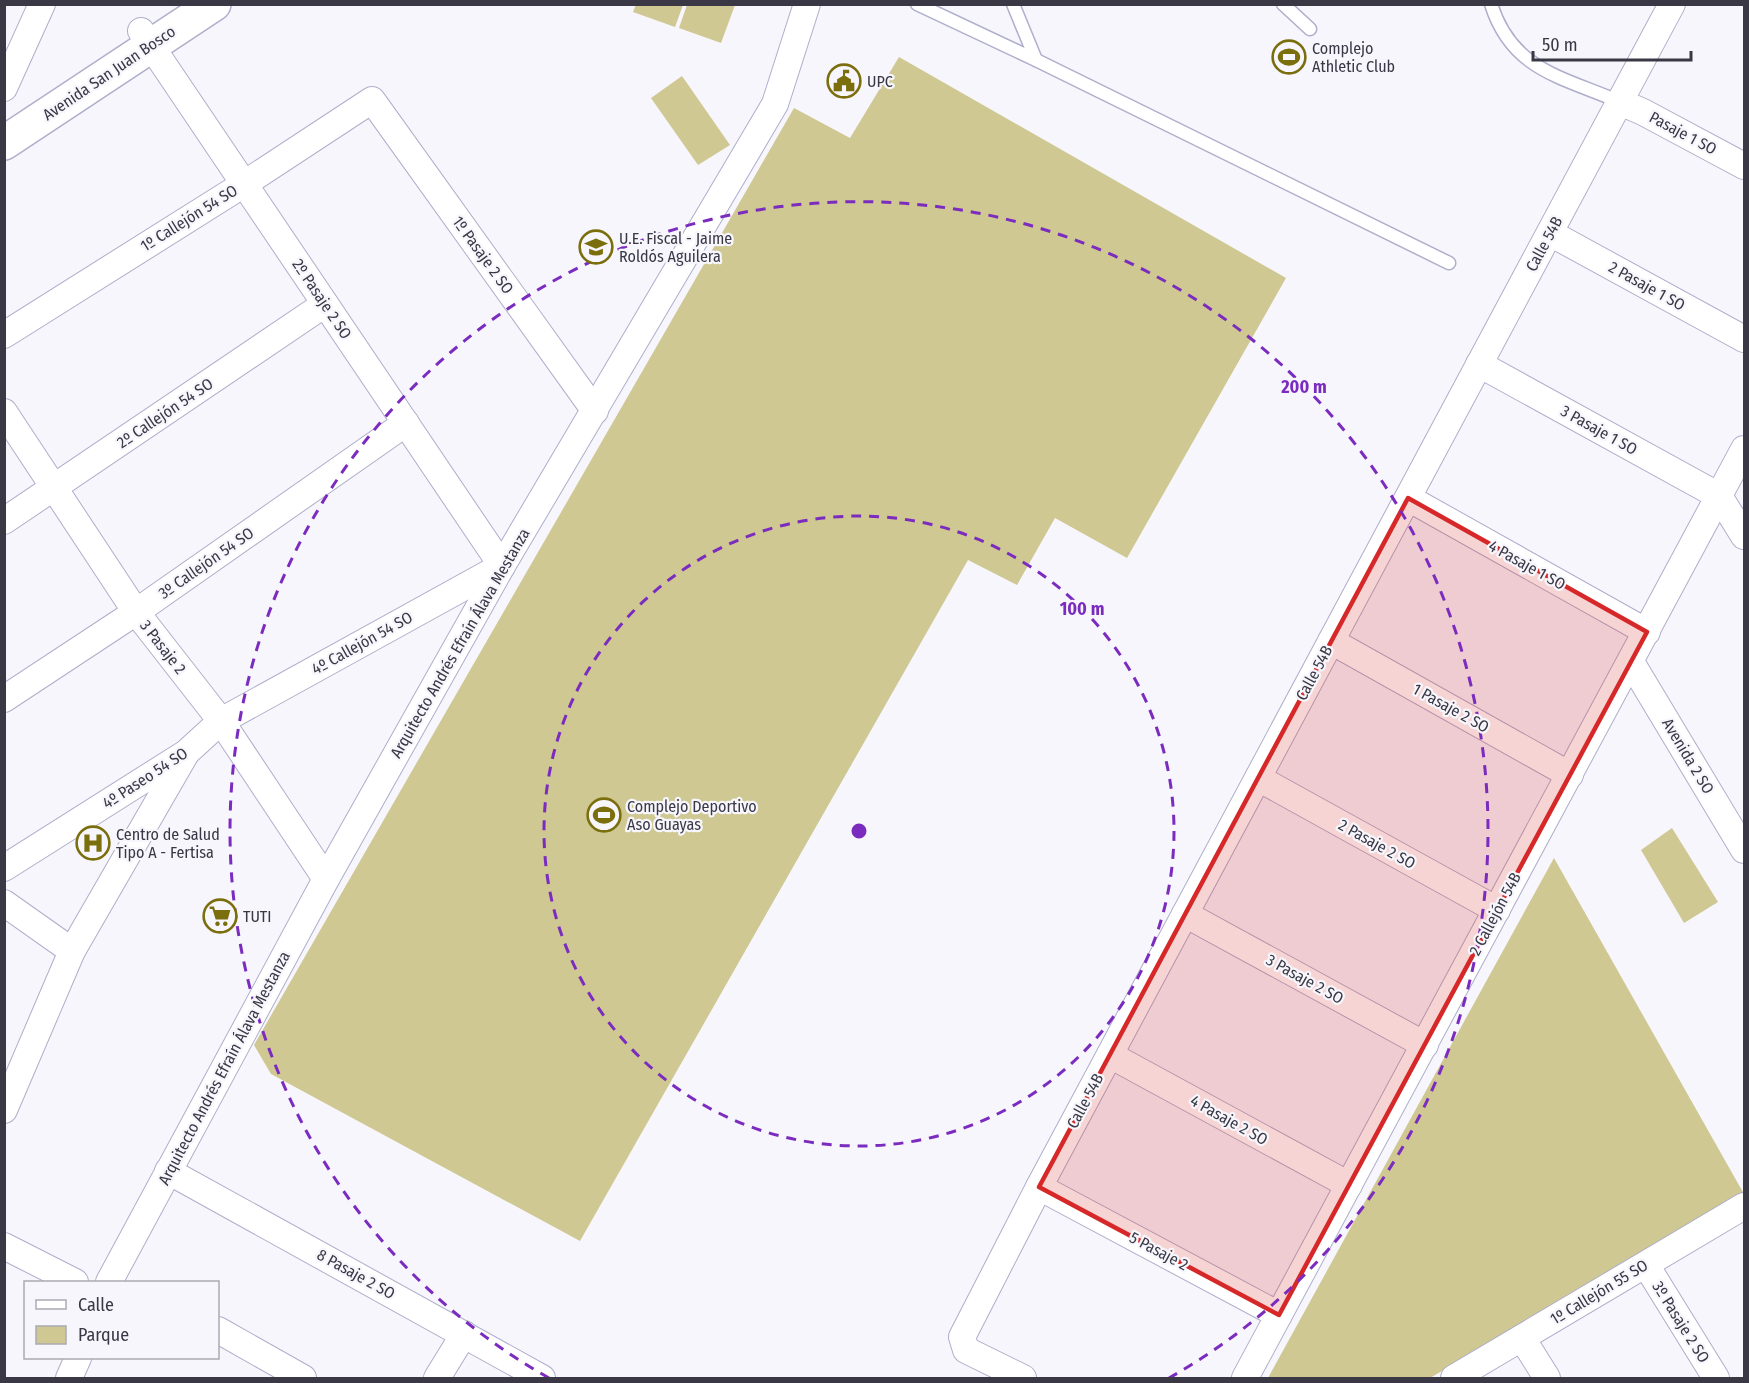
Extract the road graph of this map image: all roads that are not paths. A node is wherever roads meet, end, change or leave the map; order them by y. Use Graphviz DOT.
graph roads {
  1 [pos="42,4"];
  2 [pos="184,4"];
  3 [pos="214,4"];
  4 [pos="807,4"];
  5 [pos="918,4"];
  6 [pos="1013,4"];
  7 [pos="1283,4"];
  8 [pos="1491,4"];
  9 [pos="1672,4"];
  10 [pos="1310,29"];
  11 [pos="146,38"];
  12 [pos="1036,60"];
  13 [pos="4,88"];
  14 [pos="372,99"];
  15 [pos="1620,102"];
  16 [pos="4,120"];
  17 [pos="4,143"];
  18 [pos="1744,166"];
  19 [pos="244,183"];
  20 [pos="1550,232"];
  21 [pos="1449,263"];
  22 [pos="325,304"];
  23 [pos="4,335"];
  24 [pos="1744,339"];
  25 [pos="1479,364"];
  26 [pos="595,411"];
  27 [pos="4,412"];
  28 [pos="406,423"];
  29 [pos="1744,449"];
  30 [pos="55,488"];
  31 [pos="1719,496"];
  32 [pos="1408,498"];
  33 [pos="4,521"];
  34 [pos="1744,536"];
  35 [pos="502,566"];
  36 [pos="136,612"];
  37 [pos="1647,632"];
  38 [pos="1332,640"];
  39 [pos="1631,662"];
  40 [pos="4,699"];
  41 [pos="221,721"];
  42 [pos="186,753"];
  43 [pos="1570,775"];
  44 [pos="1258,778"];
  45 [pos="1744,850"];
  46 [pos="4,868"];
  47 [pos="326,879"];
  48 [pos="4,903"];
  49 [pos="1497,910"];
  50 [pos="1185,914"];
  51 [pos="72,951"];
  52 [pos="1425,1045"];
  53 [pos="1110,1055"];
  54 [pos="7,1093"];
  55 [pos="168,1171"];
  56 [pos="1349,1185"];
  57 [pos="1039,1187"];
  58 [pos="1744,1206"];
  59 [pos="4,1246"];
  60 [pos="1646,1265"];
  61 [pos="119,1279"];
  62 [pos="73,1281"];
  63 [pos="1279,1315"];
  64 [pos="219,1331"];
  65 [pos="464,1334"];
  66 [pos="1522,1338"];
  67 [pos="303,1378"];
  68 [pos="436,1378"];
  69 [pos="542,1378"];
  70 [pos="1023,1378"];
  71 [pos="1245,1378"];
  72 [pos="1454,1378"];
  73 [pos="1547,1378"];
  74 [pos="1716,1378"];
  1 -- 13 [label="street"];
  2 -- 11 [label="street, Avenida San Juan Bosco"];
  3 -- 11 [label="street, Avenida San Juan Bosco"];
  4 -- 26 [label="street, Arquitecto Andrés Efraín Álava Mestanza"];
  5 -- 12 [label="lane"];
  6 -- 12 [label="lane"];
  7 -- 10 [label="lane"];
  8 -- 15 [label="lane"];
  9 -- 15 [label="street, Calle 54B"];
  11 -- 16 [label="street, Avenida San Juan Bosco"];
  11 -- 17 [label="street, Avenida San Juan Bosco"];
  11 -- 19 [label="street, 2º Pasaje 2 SO"];
  12 -- 21 [label="lane"];
  14 -- 19 [label="street, 1º Callejón 54 SO"];
  14 -- 26 [label="street, 1º Pasaje 2 SO"];
  15 -- 18 [label="street, Pasaje 1 SO"];
  15 -- 20 [label="street, Calle 54B"];
  19 -- 22 [label="street, 2º Pasaje 2 SO"];
  19 -- 23 [label="street, 1º Callejón 54 SO"];
  20 -- 24 [label="street, 2 Pasaje 1 SO"];
  20 -- 25 [label="street, Calle 54B"];
  22 -- 28 [label="street, 2º Pasaje 2 SO"];
  22 -- 30 [label="street, 2º Callejón 54 SO"];
  25 -- 31 [label="street, 3 Pasaje 1 SO"];
  25 -- 32 [label="street, Calle 54B"];
  26 -- 35 [label="street, Arquitecto Andrés Efraín Álava Mestanza"];
  27 -- 30 [label="street, 3 Pasaje 2"];
  28 -- 35 [label="street, 2º Pasaje 2 SO"];
  28 -- 36 [label="street, 3º Callejón 54 SO"];
  29 -- 31 [label="street, 2 Callejón 54B"];
  30 -- 33 [label="street, 2º Callejón 54 SO"];
  30 -- 36 [label="street, 3 Pasaje 2"];
  31 -- 34 [label="street"];
  31 -- 37 [label="street, 2 Callejón 54B"];
  32 -- 37 [label="street, 4 Pasaje 1 SO"];
  32 -- 38 [label="street, Calle 54B"];
  35 -- 41 [label="street, 4º Callejón 54 SO"];
  35 -- 47 [label="street, Arquitecto Andrés Efraín Álava Mestanza"];
  36 -- 40 [label="street, 3º Callejón 54 SO"];
  36 -- 41 [label="street, 3 Pasaje 2"];
  37 -- 39 [label="street, 2 Callejón 54B"];
  38 -- 43 [label="street, 1 Pasaje 2 SO"];
  38 -- 44 [label="street, Calle 54B"];
  39 -- 43 [label="street, 2 Callejón 54B"];
  39 -- 45 [label="street, Avenida 2 SO"];
  41 -- 42 [label="street, 4º Paseo 54 SO"];
  41 -- 47 [label="street, 3 Pasaje 2"];
  42 -- 46 [label="street, 4º Paseo 54 SO"];
  42 -- 51 [label="street"];
  43 -- 49 [label="street, 2 Callejón 54B"];
  44 -- 49 [label="street, 2 Pasaje 2 SO"];
  44 -- 50 [label="street, Calle 54B"];
  47 -- 55 [label="street, Arquitecto Andrés Efraín Álava Mestanza"];
  48 -- 51 [label="street"];
  49 -- 52 [label="street, 2 Callejón 54B"];
  50 -- 52 [label="street, 3 Pasaje 2 SO"];
  50 -- 53 [label="street, Calle 54B"];
  51 -- 54 [label="street"];
  52 -- 56 [label="street, 2 Callejón 54B"];
  53 -- 56 [label="street, 4 Pasaje 2 SO"];
  53 -- 57 [label="street, Calle 54B"];
  55 -- 61 [label="street, Arquitecto Andrés Efraín Álava Mestanza"];
  55 -- 65 [label="street, 8 Pasaje 2 SO"];
  56 -- 63 [label="street, 2 Callejón 54B"];
  57 -- 63 [label="street, 5 Pasaje 2"];
  57 -- 70 [label="street, Calle 54B"];
  58 -- 60 [label="street, 1º Callejón 55 SO"];
  59 -- 62 [label="street"];
  60 -- 66 [label="street, 1º Callejón 55 SO"];
  60 -- 74 [label="street, 3º Pasaje 2 SO"];
  63 -- 71 [label="street, 2 Callejón 54B"];
  64 -- 67 [label="street"];
  65 -- 68 [label="street"];
  65 -- 69 [label="street, 8 Pasaje 2 SO"];
  66 -- 72 [label="street, 1º Callejón 55 SO"];
  66 -- 73 [label="street"];
}
